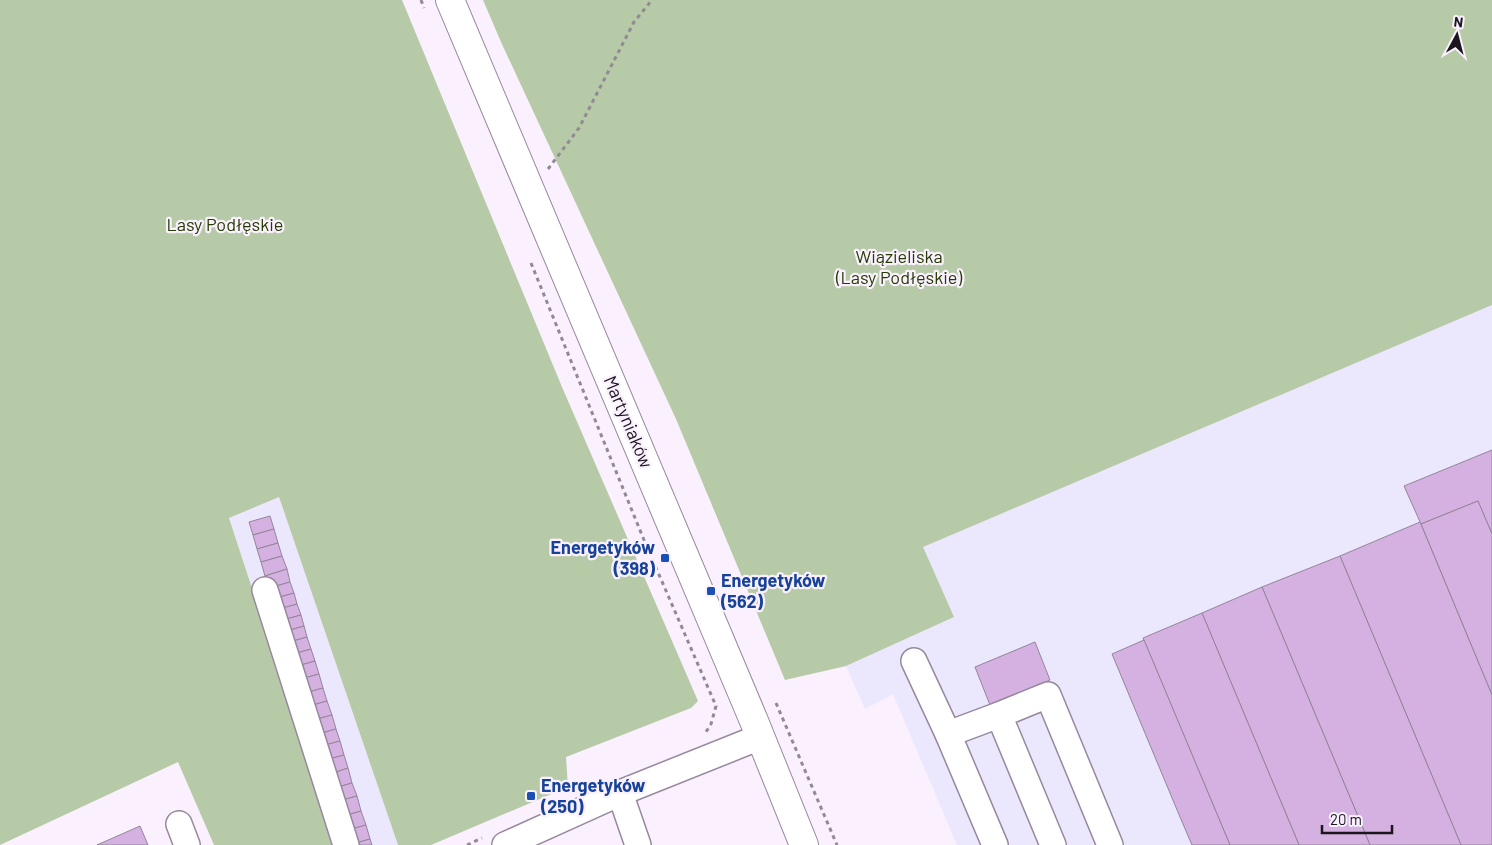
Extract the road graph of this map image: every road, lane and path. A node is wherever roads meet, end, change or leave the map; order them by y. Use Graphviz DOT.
graph roads {
  1 [pos="421,0"];
  2 [pos="450,0"];
  3 [pos="652,0"];
  4 [pos="425,9"];
  5 [pos="531,191"];
  6 [pos="529,258"];
  7 [pos="265,590"];
  8 [pos="914,661"];
  9 [pos="699,664"];
  10 [pos="999,714"];
  11 [pos="948,734"];
  12 [pos="760,736"];
  13 [pos="620,793"];
  14 [pos="797,838"];
  15 [pos="346,845"];
  16 [pos="505,845"];
  17 [pos="638,845"];
  18 [pos="995,845"];
  19 [pos="1053,845"];
  20 [pos="1110,845"];
  1 -- 4 [label="path"];
  2 -- 5 [label="main road, Martyniaków"];
  3 -- 5 [label="path"];
  5 -- 12 [label="main road, Martyniaków"];
  6 -- 9 [label="path"];
  7 -- 15 [label="street"];
  8 -- 11 [label="street"];
  10 -- 11 [label="street"];
  10 -- 19 [label="street"];
  10 -- 20 [label="street"];
  11 -- 18 [label="street"];
  12 -- 13 [label="street"];
  12 -- 14 [label="main road, Martyniaków"];
  13 -- 16 [label="street"];
  13 -- 17 [label="street"];
}
